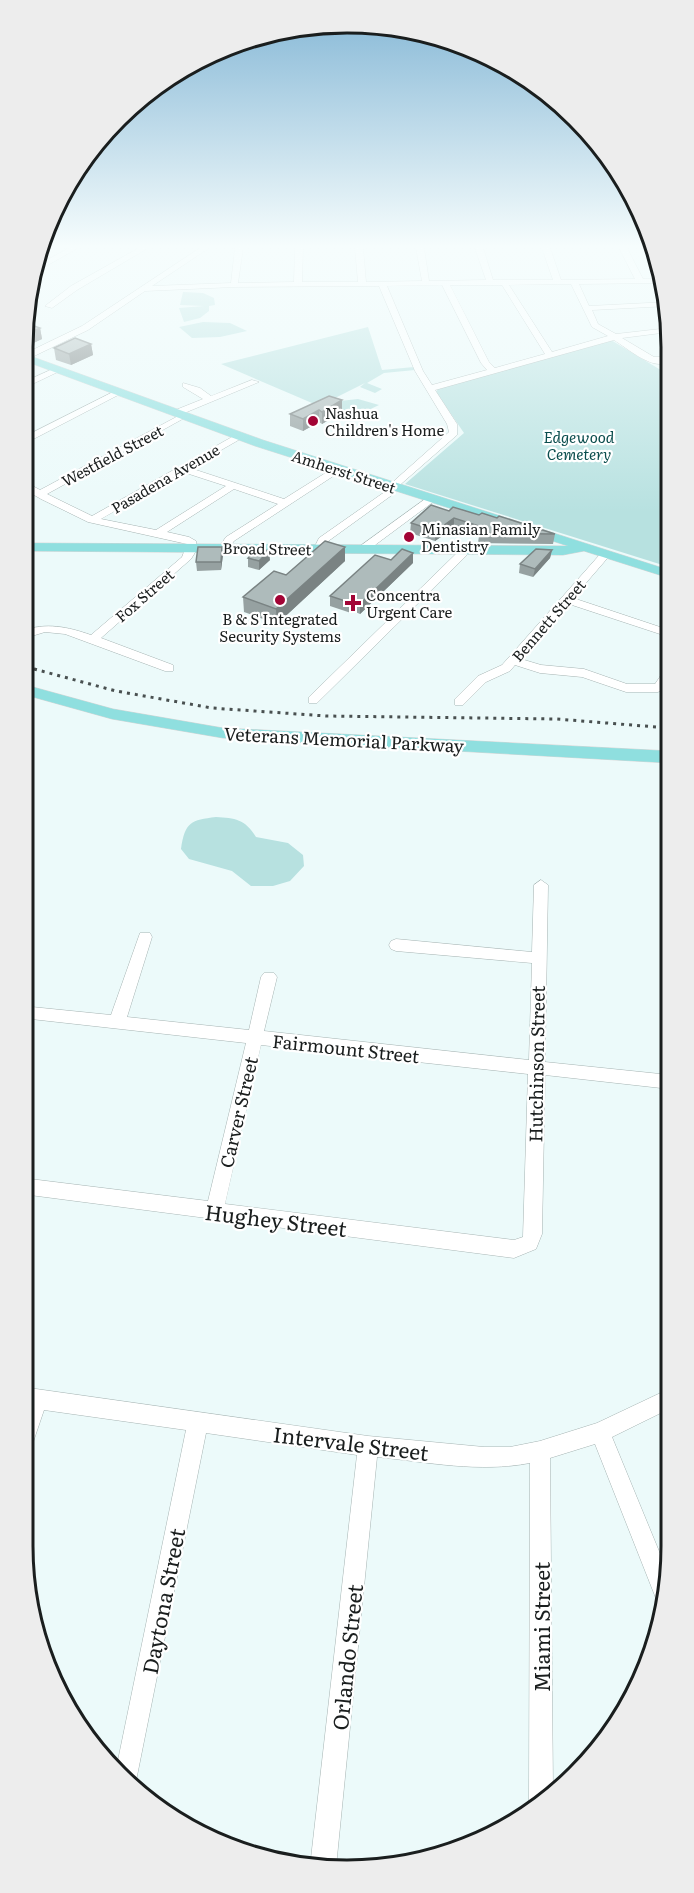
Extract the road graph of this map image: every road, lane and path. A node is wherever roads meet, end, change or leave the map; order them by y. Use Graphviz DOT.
graph roads {
  1 [pos="68,336"];
  2 [pos="406,336"];
  3 [pos="472,336"];
  4 [pos="538,336"];
  5 [pos="620,336"];
  6 [pos="615,337"];
  7 [pos="33,352"];
  8 [pos="550,355"];
  9 [pos="33,360"];
  10 [pos="652,360"];
  11 [pos="58,370"];
  12 [pos="493,371"];
  13 [pos="33,382"];
  14 [pos="255,382"];
  15 [pos="186,385"];
  16 [pos="429,389"];
  17 [pos="120,392"];
  18 [pos="210,400"];
  19 [pos="180,414"];
  20 [pos="33,436"];
  21 [pos="239,436"];
  22 [pos="183,468"];
  23 [pos="338,469"];
  24 [pos="234,485"];
  25 [pos="394,487"];
  26 [pos="33,490"];
  27 [pos="40,494"];
  28 [pos="432,499"];
  29 [pos="285,503"];
  30 [pos="92,520"];
  31 [pos="157,534"];
  32 [pos="583,546"];
  33 [pos="33,547"];
  34 [pos="193,547"];
  35 [pos="225,547"];
  36 [pos="319,548"];
  37 [pos="363,549"];
  38 [pos="466,550"];
  39 [pos="606,554"];
  40 [pos="661,571"];
  41 [pos="566,600"];
  42 [pos="33,631"];
  43 [pos="661,631"];
  44 [pos="92,640"];
  45 [pos="513,660"];
  46 [pos="169,668"];
  47 [pos="661,686"];
  48 [pos="33,692"];
  49 [pos="313,700"];
  50 [pos="459,702"];
  51 [pos="661,757"];
  52 [pos="541,885"];
  53 [pos="145,937"];
  54 [pos="396,945"];
  55 [pos="538,958"];
  56 [pos="269,977"];
  57 [pos="33,1013"];
  58 [pos="117,1022"];
  59 [pos="256,1038"];
  60 [pos="537,1068"];
  61 [pos="661,1082"];
  62 [pos="33,1187"];
  63 [pos="214,1212"];
  64 [pos="530,1243"];
  65 [pos="33,1398"];
  66 [pos="661,1403"];
  67 [pos="198,1423"];
  68 [pos="600,1432"];
  69 [pos="368,1446"];
  70 [pos="540,1451"];
  71 [pos="659,1578"];
  72 [pos="128,1771"];
  73 [pos="540,1793"];
  74 [pos="324,1859"];
  1 -- 7 [label="street"];
  2 -- 16 [label="street"];
  3 -- 12 [label="street"];
  4 -- 8 [label="street"];
  5 -- 6 [label="street"];
  6 -- 8 [label="street"];
  6 -- 10 [label="street"];
  8 -- 12 [label="street"];
  9 -- 11 [label="main road, Amherst Street"];
  11 -- 13 [label="street"];
  11 -- 17 [label="main road, Amherst Street"];
  12 -- 16 [label="street"];
  14 -- 18 [label="street, Westfield Street"];
  15 -- 18 [label="street"];
  16 -- 25 [label="street"];
  17 -- 19 [label="main road, Amherst Street"];
  17 -- 20 [label="street"];
  18 -- 19 [label="street, Westfield Street"];
  19 -- 21 [label="main road, Amherst Street"];
  19 -- 27 [label="street, Westfield Street"];
  21 -- 22 [label="street, Pasadena Avenue"];
  21 -- 23 [label="main road, Amherst Street"];
  22 -- 24 [label="street"];
  22 -- 30 [label="street, Pasadena Avenue"];
  23 -- 25 [label="main road, Amherst Street"];
  23 -- 29 [label="street"];
  24 -- 29 [label="street"];
  24 -- 31 [label="street"];
  25 -- 28 [label="main road, Amherst Street"];
  25 -- 36 [label="street"];
  26 -- 27 [label="street"];
  27 -- 30 [label="street"];
  28 -- 32 [label="main road, Amherst Street"];
  28 -- 37 [label="street"];
  29 -- 35 [label="street"];
  30 -- 31 [label="street"];
  31 -- 34 [label="street"];
  32 -- 38 [label="main road, Broad Street"];
  32 -- 39 [label="main road, Amherst Street"];
  33 -- 34 [label="main road, Broad Street"];
  34 -- 35 [label="main road, Broad Street"];
  34 -- 44 [label="street, Fox Street"];
  35 -- 36 [label="main road, Broad Street"];
  36 -- 37 [label="main road, Broad Street"];
  37 -- 38 [label="main road, Broad Street"];
  38 -- 49 [label="street"];
  39 -- 40 [label="main road, Amherst Street"];
  39 -- 41 [label="street, Bennett Street"];
  41 -- 43 [label="street"];
  41 -- 45 [label="street, Bennett Street"];
  42 -- 44 [label="street"];
  44 -- 46 [label="street"];
  45 -- 47 [label="street"];
  45 -- 50 [label="street, Bennett Street"];
  48 -- 51 [label="main road, Veterans Memorial Parkway"];
  52 -- 55 [label="street, Hutchinson Street"];
  53 -- 58 [label="street"];
  54 -- 55 [label="street"];
  55 -- 60 [label="street, Hutchinson Street"];
  56 -- 59 [label="street, Carver Street"];
  57 -- 58 [label="street, Fairmount Street"];
  58 -- 59 [label="street, Fairmount Street"];
  59 -- 60 [label="street, Fairmount Street"];
  59 -- 63 [label="street, Carver Street"];
  60 -- 61 [label="street, Fairmount Street"];
  60 -- 64 [label="street, Hutchinson Street"];
  62 -- 63 [label="street, Hughey Street"];
  63 -- 64 [label="street, Hughey Street"];
  65 -- 67 [label="street, Intervale Street"];
  66 -- 68 [label="street, Intervale Street"];
  67 -- 69 [label="street, Intervale Street"];
  67 -- 72 [label="street, Daytona Street"];
  68 -- 70 [label="street, Intervale Street"];
  68 -- 71 [label="street"];
  69 -- 70 [label="street, Intervale Street"];
  69 -- 74 [label="street, Orlando Street"];
  70 -- 73 [label="street, Miami Street"];
}
